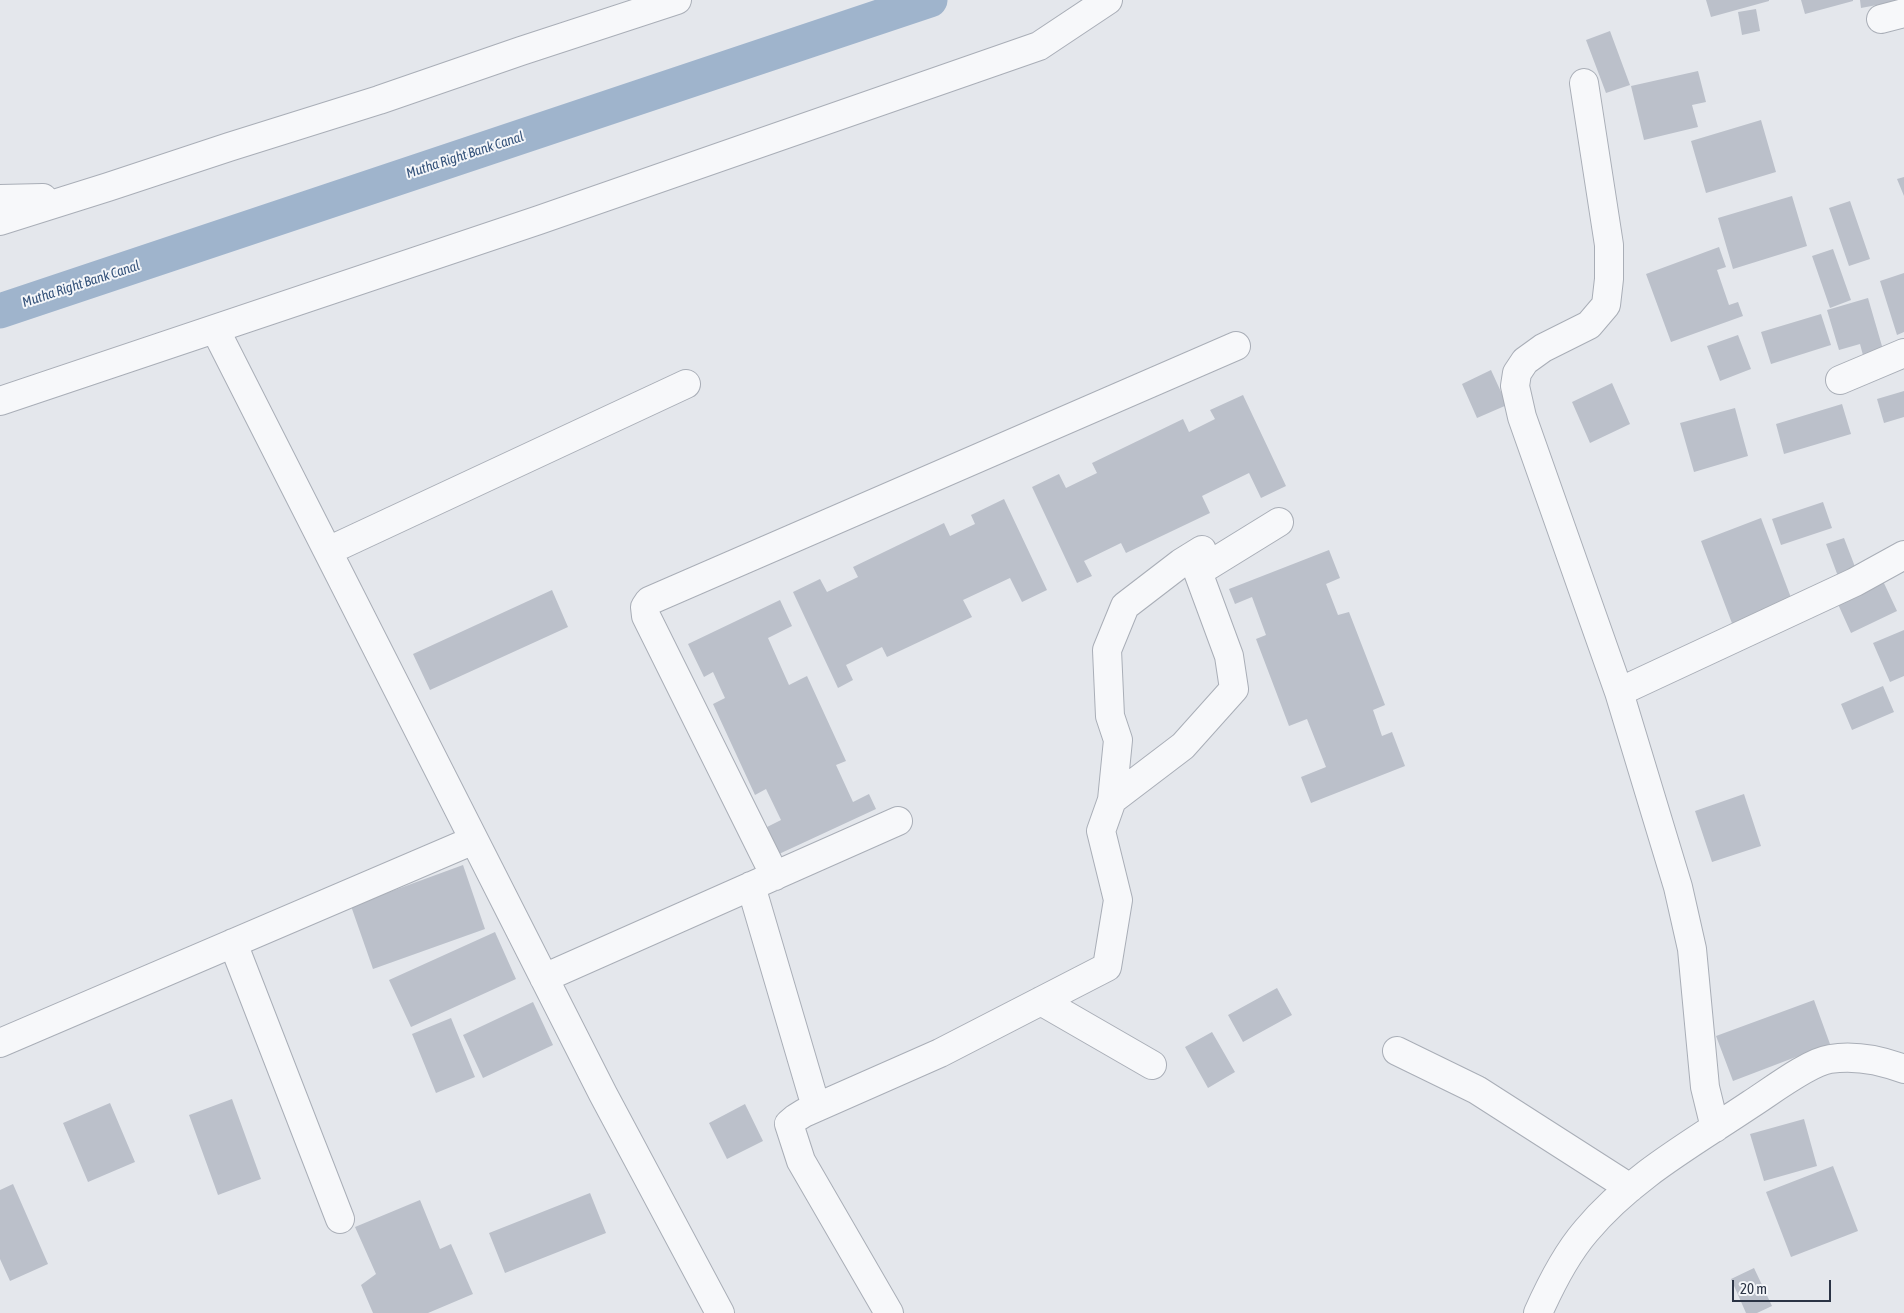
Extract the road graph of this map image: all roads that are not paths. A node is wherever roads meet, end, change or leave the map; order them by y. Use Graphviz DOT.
graph roads {
  1 [pos="677,0"];
  2 [pos="1108,0"];
  3 [pos="1584,83"];
  4 [pos="78,196"];
  5 [pos="0,199"];
  6 [pos="0,221"];
  7 [pos="215,329"];
  8 [pos="1236,346"];
  9 [pos="1904,353"];
  10 [pos="1840,380"];
  11 [pos="686,384"];
  12 [pos="0,401"];
  13 [pos="1279,522"];
  14 [pos="328,551"];
  15 [pos="1904,555"];
  16 [pos="1198,572"];
  17 [pos="1619,692"];
  18 [pos="1112,800"];
  19 [pos="898,821"];
  20 [pos="474,840"];
  21 [pos="763,881"];
  22 [pos="233,943"];
  23 [pos="544,978"];
  24 [pos="1041,1001"];
  25 [pos="0,1043"];
  26 [pos="1397,1051"];
  27 [pos="1152,1066"];
  28 [pos="1904,1069"];
  29 [pos="816,1108"];
  30 [pos="1716,1128"];
  31 [pos="1630,1188"];
  32 [pos="340,1219"];
  33 [pos="720,1313"];
  34 [pos="889,1313"];
  35 [pos="1538,1313"];
  1 -- 4 [label="street"];
  2 -- 7 [label="street"];
  3 -- 17 [label="street"];
  4 -- 5 [label="street"];
  4 -- 6 [label="street"];
  7 -- 12 [label="street"];
  7 -- 14 [label="street"];
  8 -- 21 [label="street"];
  9 -- 10 [label="street"];
  11 -- 14 [label="street"];
  13 -- 16 [label="street"];
  14 -- 20 [label="street"];
  15 -- 17 [label="street"];
  16 -- 18 [label="street"];
  16 -- 18 [label="street"];
  17 -- 30 [label="street"];
  18 -- 24 [label="street"];
  19 -- 21 [label="street"];
  20 -- 22 [label="street"];
  20 -- 23 [label="street"];
  21 -- 23 [label="street"];
  21 -- 29 [label="street"];
  22 -- 25 [label="street"];
  22 -- 32 [label="street"];
  23 -- 33 [label="street"];
  24 -- 27 [label="street"];
  24 -- 29 [label="street"];
  26 -- 31 [label="street"];
  28 -- 30 [label="street"];
  29 -- 34 [label="street"];
  30 -- 31 [label="street"];
  31 -- 35 [label="street"];
}
